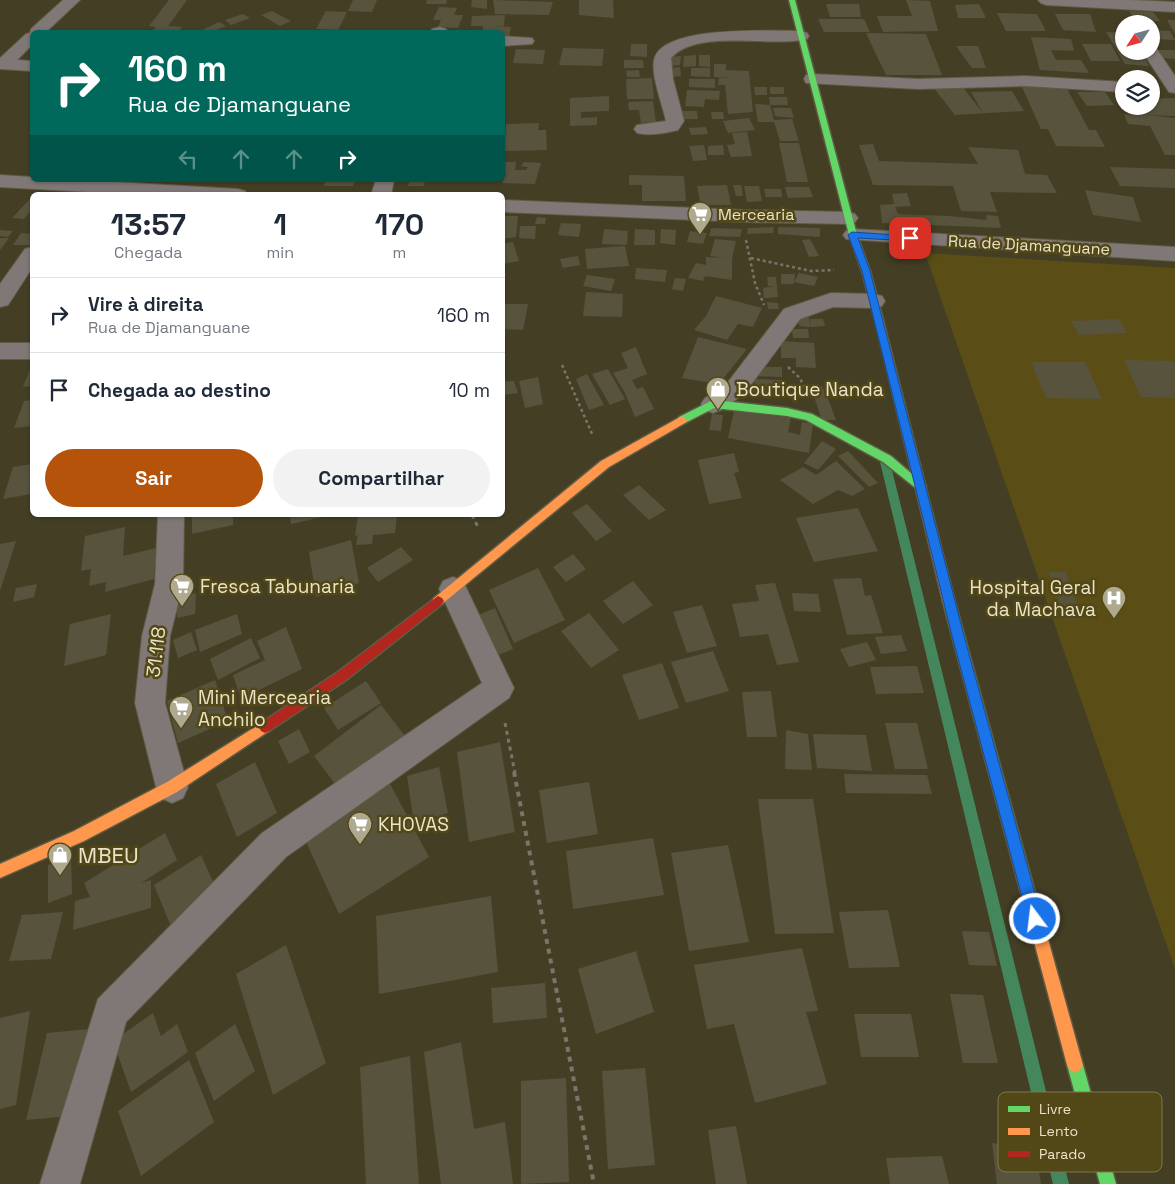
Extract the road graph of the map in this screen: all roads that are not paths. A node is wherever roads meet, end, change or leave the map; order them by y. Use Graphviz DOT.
graph roads {
  1 [pos="72,0"];
  2 [pos="792,0"];
  3 [pos="1046,0"];
  4 [pos="1175,7"];
  5 [pos="39,30"];
  6 [pos="800,36"];
  7 [pos="30,39"];
  8 [pos="505,41"];
  9 [pos="526,41"];
  10 [pos="1155,60"];
  11 [pos="2,64"];
  12 [pos="30,66"];
  13 [pos="812,79"];
  14 [pos="1115,86"];
  15 [pos="1170,89"];
  16 [pos="643,129"];
  17 [pos="0,181"];
  18 [pos="78,190"];
  19 [pos="142,192"];
  20 [pos="505,206"];
  21 [pos="850,226"];
  22 [pos="1175,254"];
  23 [pos="30,257"];
  24 [pos="0,300"];
  25 [pos="874,301"];
  26 [pos="30,350"];
  27 [pos="0,351"];
  28 [pos="713,404"];
  29 [pos="921,486"];
  30 [pos="171,517"];
  31 [pos="453,589"];
  32 [pos="172,787"];
  33 [pos="0,871"];
  34 [pos="1083,1092"];
  35 [pos="60,1184"];
  1 -- 5 [label="street"];
  2 -- 6 [label="main road"];
  3 -- 4 [label="street"];
  6 -- 13 [label="main road"];
  6 -- 16 [label="street"];
  7 -- 11 [label="street"];
  8 -- 9 [label="street"];
  10 -- 15 [label="street"];
  11 -- 12 [label="street"];
  13 -- 14 [label="street"];
  13 -- 21 [label="main road"];
  17 -- 18 [label="street"];
  18 -- 19 [label="street"];
  20 -- 21 [label="street, Rua de Djamanguane"];
  21 -- 22 [label="street, Rua de Djamanguane"];
  21 -- 25 [label="main road"];
  23 -- 24 [label="street"];
  25 -- 28 [label="street"];
  25 -- 29 [label="main road"];
  26 -- 27 [label="street"];
  28 -- 29 [label="main road"];
  28 -- 31 [label="main road"];
  29 -- 34 [label="main road"];
  30 -- 32 [label="street, 31.118"];
  31 -- 32 [label="main road"];
  31 -- 35 [label="street"];
  32 -- 33 [label="main road"];
}
